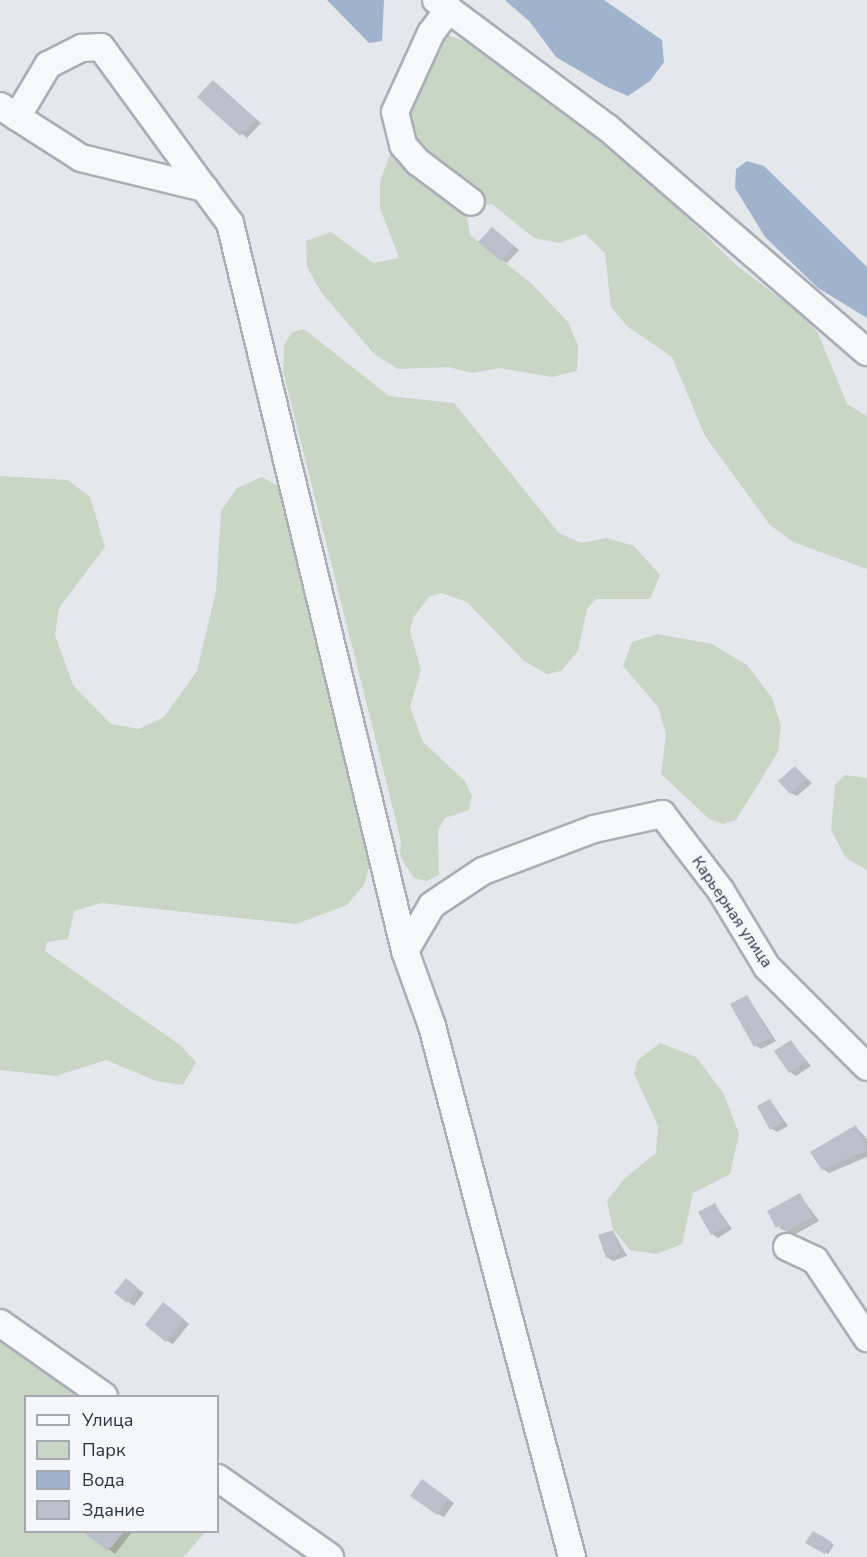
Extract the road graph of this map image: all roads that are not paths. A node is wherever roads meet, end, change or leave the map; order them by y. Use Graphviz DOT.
graph roads {
  1 [pos="443,5"];
  2 [pos="8,111"];
  3 [pos="204,188"];
  4 [pos="471,202"];
  5 [pos="867,352"];
  6 [pos="405,951"];
  7 [pos="867,1067"];
  8 [pos="787,1247"];
  9 [pos="0,1323"];
  10 [pos="867,1338"];
  11 [pos="103,1395"];
  12 [pos="219,1479"];
  13 [pos="330,1557"];
  14 [pos="572,1557"];
  1 -- 4 [label="street"];
  1 -- 5 [label="street"];
  2 -- 3 [label="street"];
  2 -- 3 [label="street"];
  3 -- 6 [label="street"];
  6 -- 7 [label="street, Карьерная улица"];
  6 -- 14 [label="street"];
  8 -- 10 [label="street"];
  9 -- 11 [label="street"];
  12 -- 13 [label="street"];
}
